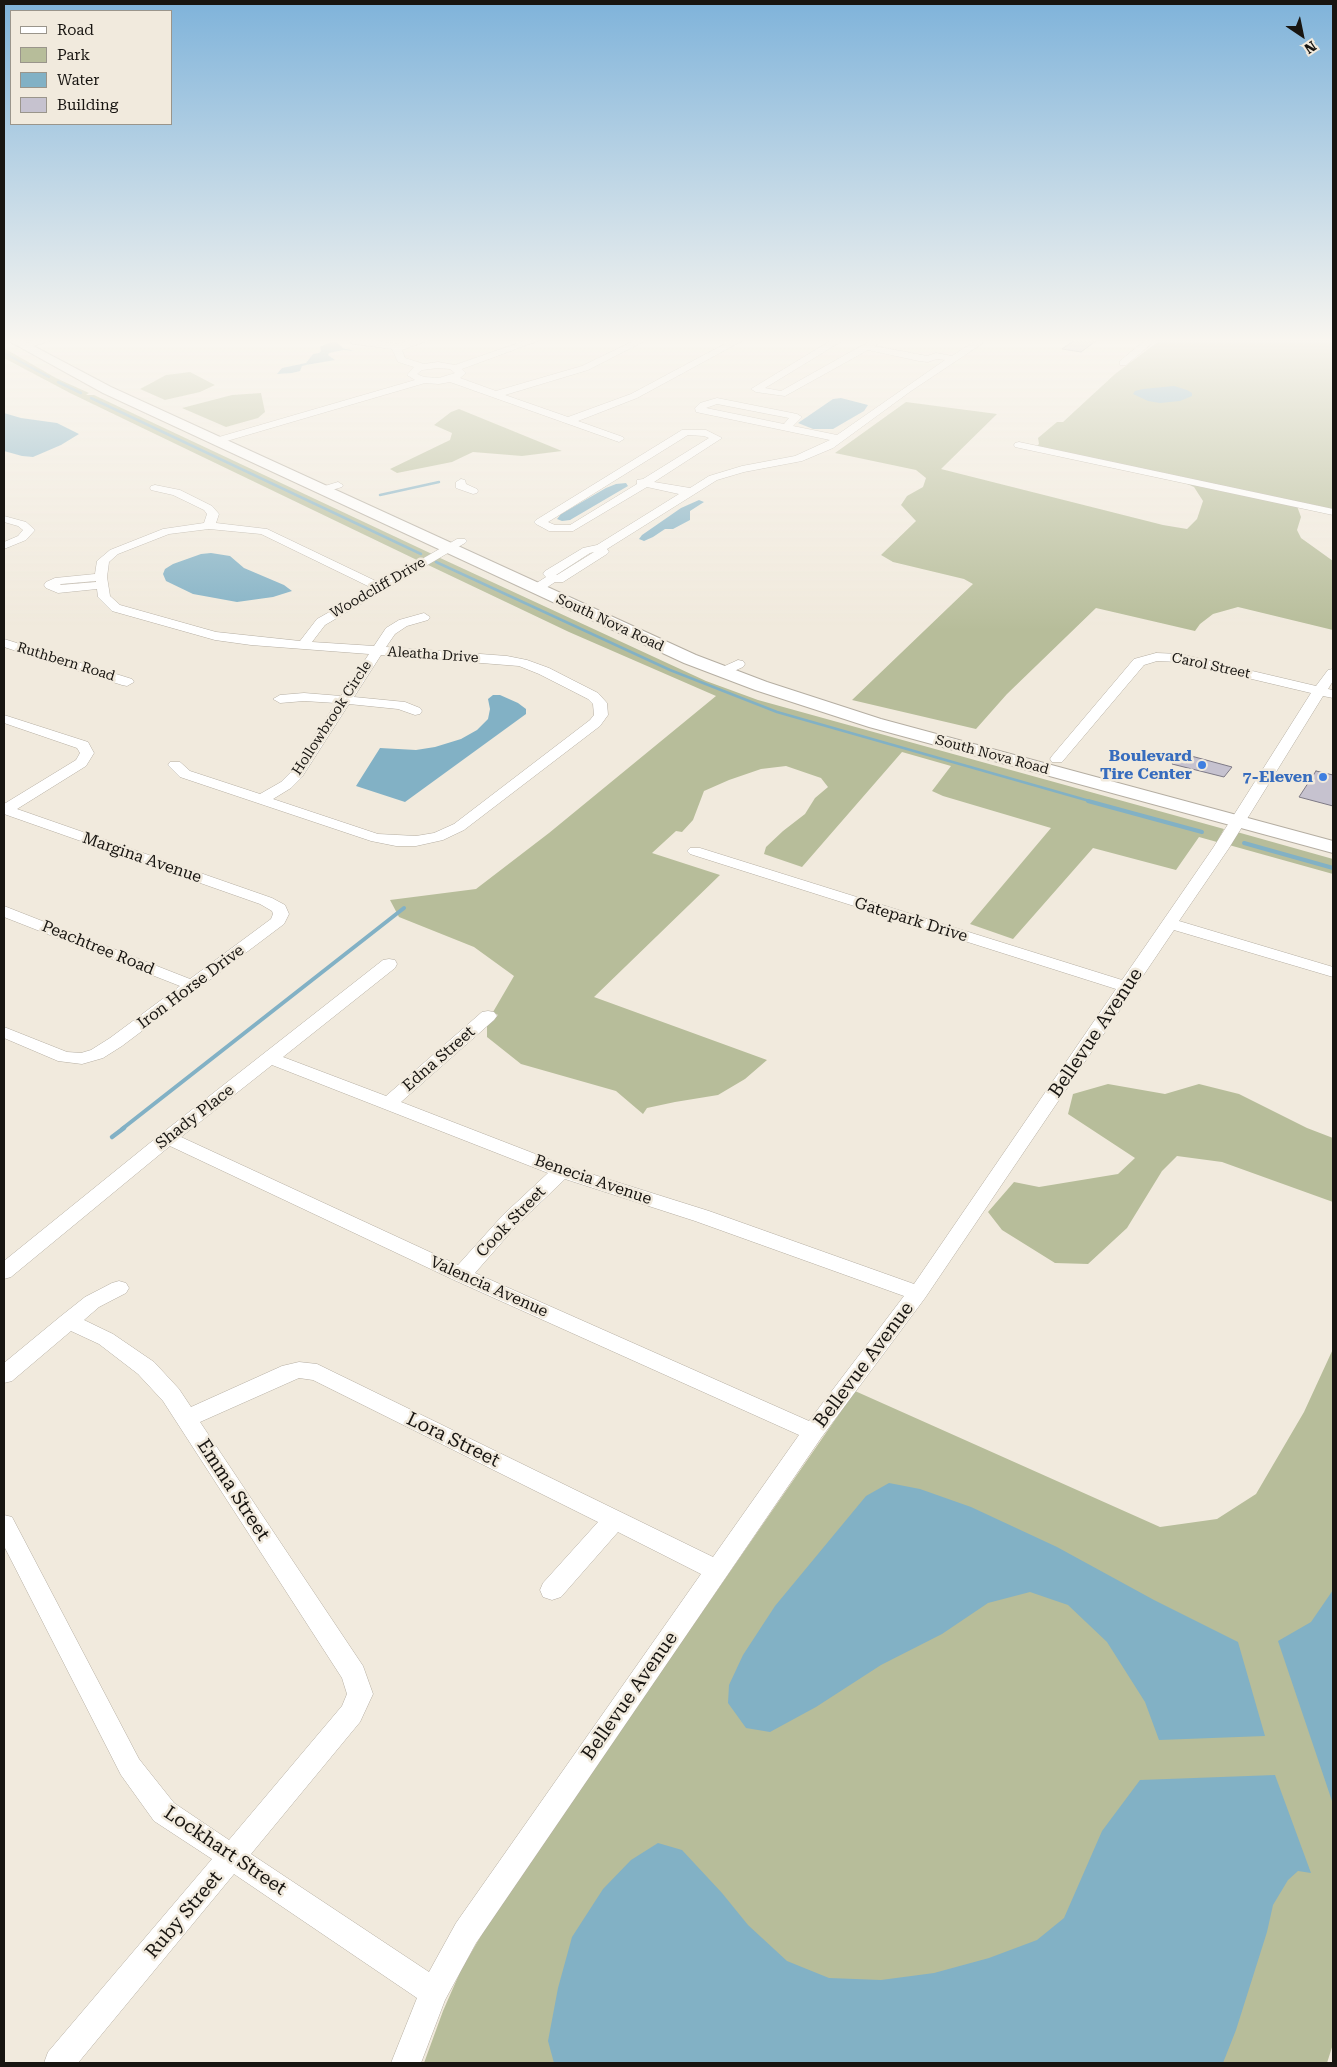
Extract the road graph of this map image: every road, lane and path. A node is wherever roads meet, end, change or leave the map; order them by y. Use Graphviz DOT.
graph roads {
  1 [pos="221,437"];
  2 [pos="222,437"];
  3 [pos="615,437"];
  4 [pos="677,437"];
  5 [pos="716,437"];
  6 [pos="839,438"];
  7 [pos="619,439"];
  8 [pos="1019,445"];
  9 [pos="617,474"];
  10 [pos="461,482"];
  11 [pos="649,482"];
  12 [pos="338,485"];
  13 [pos="155,488"];
  14 [pos="322,490"];
  15 [pos="473,491"];
  16 [pos="689,491"];
  17 [pos="1333,512"];
  18 [pos="4,519"];
  19 [pos="209,526"];
  20 [pos="454,544"];
  21 [pos="4,546"];
  22 [pos="546,583"];
  23 [pos="380,587"];
  24 [pos="424,617"];
  25 [pos="4,643"];
  26 [pos="303,645"];
  27 [pos="376,650"];
  28 [pos="730,668"];
  29 [pos="1333,674"];
  30 [pos="127,682"];
  31 [pos="1326,692"];
  32 [pos="280,699"];
  33 [pos="346,700"];
  34 [pos="415,711"];
  35 [pos="4,719"];
  36 [pos="1057,759"];
  37 [pos="174,765"];
  38 [pos="261,800"];
  39 [pos="4,810"];
  40 [pos="1241,815"];
  41 [pos="1333,832"];
  42 [pos="1333,847"];
  43 [pos="695,851"];
  44 [pos="279,908"];
  45 [pos="4,911"];
  46 [pos="1169,923"];
  47 [pos="389,964"];
  48 [pos="1333,972"];
  49 [pos="191,986"];
  50 [pos="1127,987"];
  51 [pos="488,1016"];
  52 [pos="4,1032"];
  53 [pos="270,1058"];
  54 [pos="389,1103"];
  55 [pos="168,1138"];
  56 [pos="562,1171"];
  57 [pos="4,1272"];
  58 [pos="461,1275"];
  59 [pos="119,1288"];
  60 [pos="918,1293"];
  61 [pos="68,1321"];
  62 [pos="4,1375"];
  63 [pos="186,1418"];
  64 [pos="813,1432"];
  65 [pos="614,1520"];
  66 [pos="4,1524"];
  67 [pos="716,1570"];
  68 [pos="552,1590"];
  69 [pos="360,1694"];
  70 [pos="233,1857"];
  71 [pos="434,1992"];
  72 [pos="59,2063"];
  73 [pos="406,2063"];
  1 -- 14 [label="main road, South Nova Road"];
  2 -- 12 [label="main road, South Nova Road"];
  3 -- 7 [label="street"];
  4 -- 9 [label="street"];
  5 -- 11 [label="street"];
  6 -- 16 [label="street"];
  8 -- 17 [label="street"];
  9 -- 11 [label="street"];
  9 -- 11 [label="street"];
  10 -- 15 [label="street"];
  11 -- 16 [label="street"];
  12 -- 14 [label="street"];
  12 -- 20 [label="main road, South Nova Road"];
  13 -- 19 [label="street"];
  14 -- 20 [label="main road, South Nova Road"];
  16 -- 22 [label="street"];
  18 -- 21 [label="street"];
  19 -- 23 [label="street, Aleatha Drive"];
  19 -- 26 [label="street, Aleatha Drive"];
  20 -- 22 [label="main road, South Nova Road"];
  20 -- 23 [label="street, Woodcliff Drive"];
  22 -- 28 [label="main road, South Nova Road"];
  23 -- 26 [label="street, Woodcliff Drive"];
  24 -- 27 [label="street, Hollowbrook Circle"];
  25 -- 30 [label="street, Ruthbern Road"];
  26 -- 27 [label="street, Aleatha Drive"];
  27 -- 33 [label="street, Hollowbrook Circle"];
  27 -- 38 [label="street, Aleatha Drive"];
  28 -- 36 [label="main road, South Nova Road"];
  28 -- 40 [label="main road, South Nova Road"];
  29 -- 31 [label="street, Bellevue Avenue"];
  31 -- 36 [label="street, Carol Street"];
  31 -- 40 [label="street, Bellevue Avenue"];
  32 -- 33 [label="street"];
  33 -- 34 [label="street"];
  33 -- 38 [label="street, Hollowbrook Circle"];
  35 -- 39 [label="street"];
  36 -- 40 [label="main road, South Nova Road"];
  37 -- 38 [label="street, Aleatha Drive"];
  39 -- 44 [label="street, Margina Avenue"];
  40 -- 41 [label="main road"];
  40 -- 42 [label="main road"];
  40 -- 46 [label="street, Bellevue Avenue"];
  43 -- 50 [label="street, Gatepark Drive"];
  44 -- 49 [label="street, Iron Horse Drive"];
  45 -- 49 [label="street, Peachtree Road"];
  46 -- 48 [label="street"];
  46 -- 50 [label="street, Bellevue Avenue"];
  47 -- 53 [label="street, Shady Place"];
  49 -- 52 [label="street, Iron Horse Drive"];
  50 -- 60 [label="street, Bellevue Avenue"];
  51 -- 54 [label="street, Edna Street"];
  53 -- 54 [label="street, Benecia Avenue"];
  53 -- 55 [label="street, Shady Place"];
  54 -- 56 [label="street, Benecia Avenue"];
  55 -- 57 [label="street, Shady Place"];
  55 -- 58 [label="street, Valencia Avenue"];
  56 -- 58 [label="street, Cook Street"];
  56 -- 60 [label="street, Benecia Avenue"];
  58 -- 64 [label="street, Valencia Avenue"];
  59 -- 61 [label="street"];
  60 -- 64 [label="street, Bellevue Avenue"];
  61 -- 62 [label="street"];
  61 -- 63 [label="street, Emma Street"];
  63 -- 65 [label="street, Lora Street"];
  63 -- 69 [label="street, Emma Street"];
  64 -- 67 [label="street, Bellevue Avenue"];
  65 -- 67 [label="street, Lora Street"];
  65 -- 68 [label="street"];
  66 -- 70 [label="street, Lockhart Street"];
  67 -- 71 [label="street, Bellevue Avenue"];
  69 -- 70 [label="street, Ruby Street"];
  70 -- 71 [label="street, Lockhart Street"];
  70 -- 72 [label="street, Ruby Street"];
  71 -- 73 [label="street, Bellevue Avenue"];
}
